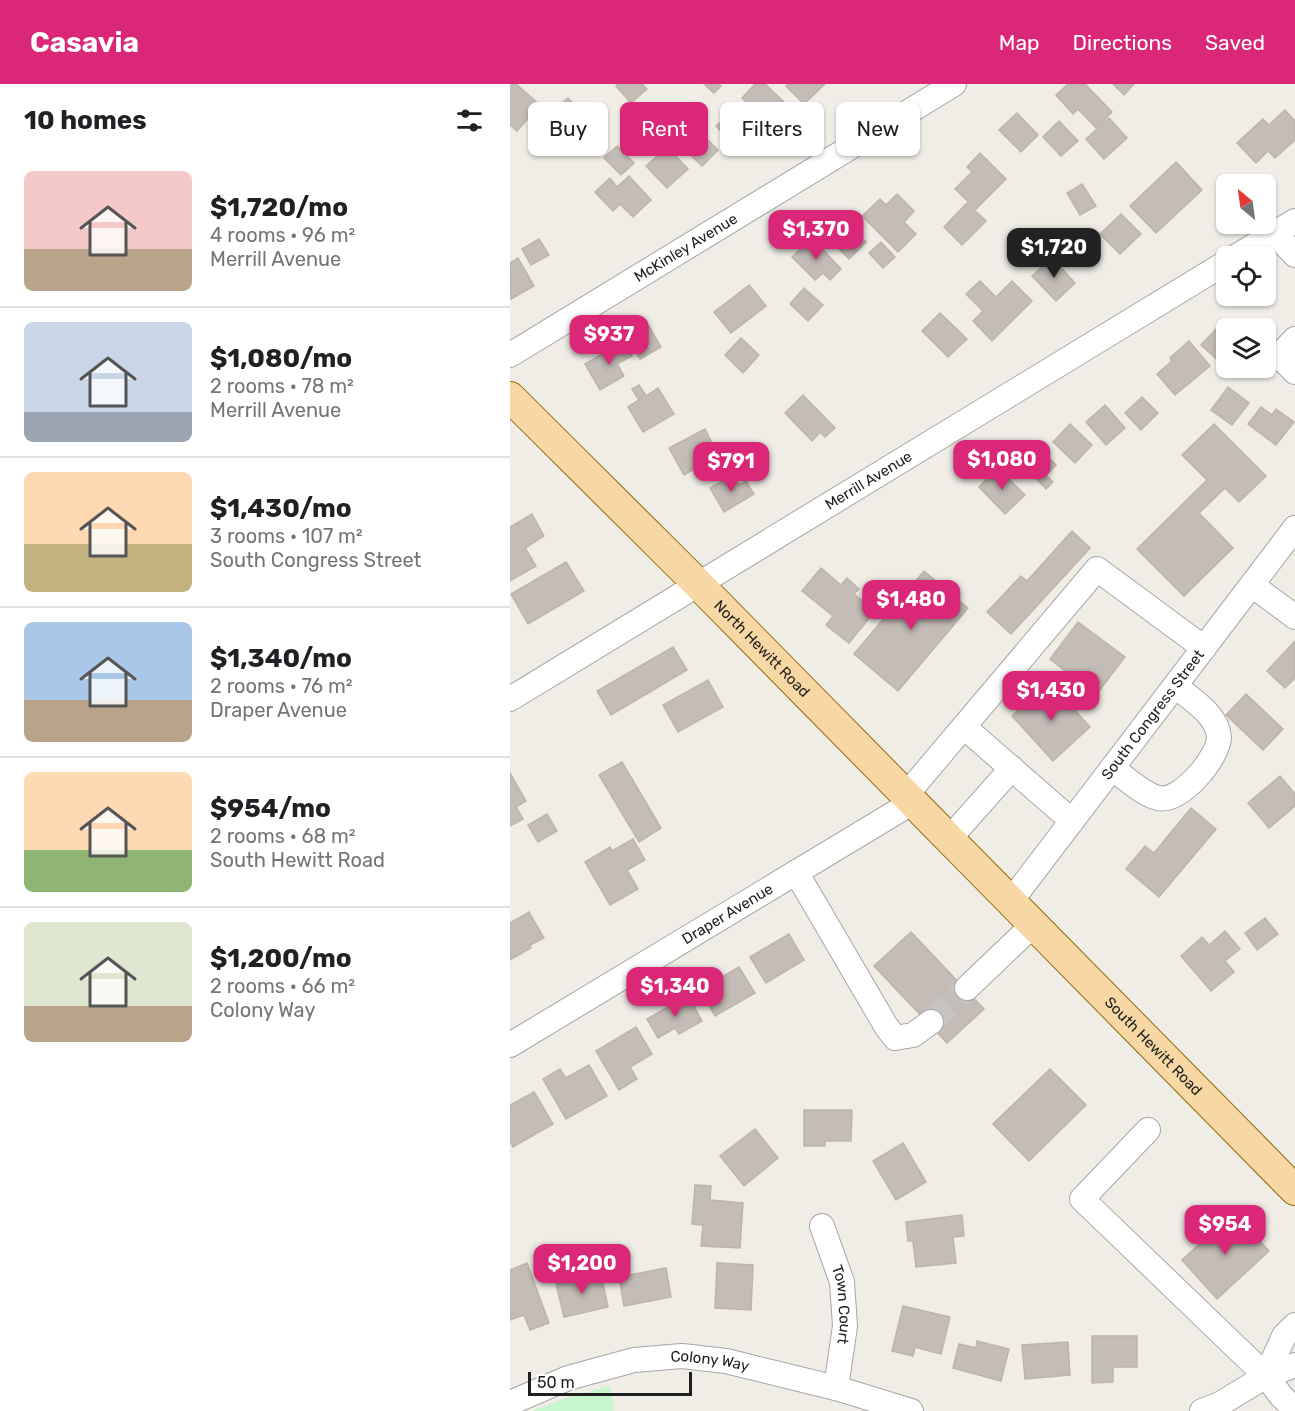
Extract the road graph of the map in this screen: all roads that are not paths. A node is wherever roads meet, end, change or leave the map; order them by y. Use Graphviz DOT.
graph roads {
  1 [pos="954,84"];
  2 [pos="1295,221"];
  3 [pos="1276,232"];
  4 [pos="1272,234"];
  5 [pos="1275,234"];
  6 [pos="1253,246"];
  7 [pos="1295,255"];
  8 [pos="1216,269"];
  9 [pos="1295,339"];
  10 [pos="510,355"];
  11 [pos="1295,372"];
  12 [pos="510,397"];
  13 [pos="1295,528"];
  14 [pos="699,585"];
  15 [pos="1252,585"];
  16 [pos="1295,617"];
  17 [pos="1204,648"];
  18 [pos="1175,686"];
  19 [pos="510,699"];
  20 [pos="964,727"];
  21 [pos="1011,768"];
  22 [pos="1112,768"];
  23 [pos="910,799"];
  24 [pos="1072,821"];
  25 [pos="949,839"];
  26 [pos="796,872"];
  27 [pos="1011,901"];
  28 [pos="1034,924"];
  29 [pos="967,988"];
  30 [pos="931,1022"];
  31 [pos="510,1045"];
  32 [pos="1148,1130"];
  33 [pos="1295,1190"];
  34 [pos="822,1226"];
  35 [pos="1295,1325"];
  36 [pos="1295,1365"];
  37 [pos="1266,1376"];
  38 [pos="836,1388"];
  39 [pos="510,1403"];
  40 [pos="1295,1409"];
  41 [pos="911,1411"];
  42 [pos="1202,1411"];
  1 -- 10 [label="street, McKinley Avenue"];
  2 -- 3 [label="street"];
  4 -- 6 [label="street"];
  5 -- 7 [label="street"];
  8 -- 14 [label="street, Merrill Avenue"];
  9 -- 11 [label="street"];
  12 -- 14 [label="main road, North Hewitt Road"];
  13 -- 15 [label="street, South Congress Street"];
  14 -- 19 [label="street, Merrill Avenue"];
  14 -- 23 [label="main road, North Hewitt Road"];
  15 -- 16 [label="street"];
  15 -- 17 [label="street, South Congress Street"];
  17 -- 18 [label="street, South Congress Street"];
  17 -- 20 [label="street, Draper Avenue"];
  18 -- 22 [label="street, South Congress Street"];
  18 -- 22 [label="street"];
  20 -- 21 [label="street"];
  20 -- 23 [label="street, Draper Avenue"];
  21 -- 24 [label="street"];
  21 -- 25 [label="street"];
  22 -- 24 [label="street, South Congress Street"];
  23 -- 25 [label="main road, North Hewitt Road"];
  23 -- 26 [label="street, Draper Avenue"];
  24 -- 27 [label="street, South Congress Street"];
  25 -- 27 [label="main road, North Hewitt Road"];
  26 -- 30 [label="street"];
  26 -- 31 [label="street, Draper Avenue"];
  27 -- 28 [label="main road, South Hewitt Road"];
  28 -- 29 [label="street"];
  28 -- 33 [label="main road, South Hewitt Road"];
  32 -- 37 [label="street"];
  34 -- 38 [label="street, Town Court"];
  35 -- 37 [label="street"];
  36 -- 37 [label="street"];
  37 -- 40 [label="street"];
  37 -- 42 [label="street"];
  38 -- 39 [label="street, Colony Way"];
  38 -- 41 [label="street, Colony Way"];
}
